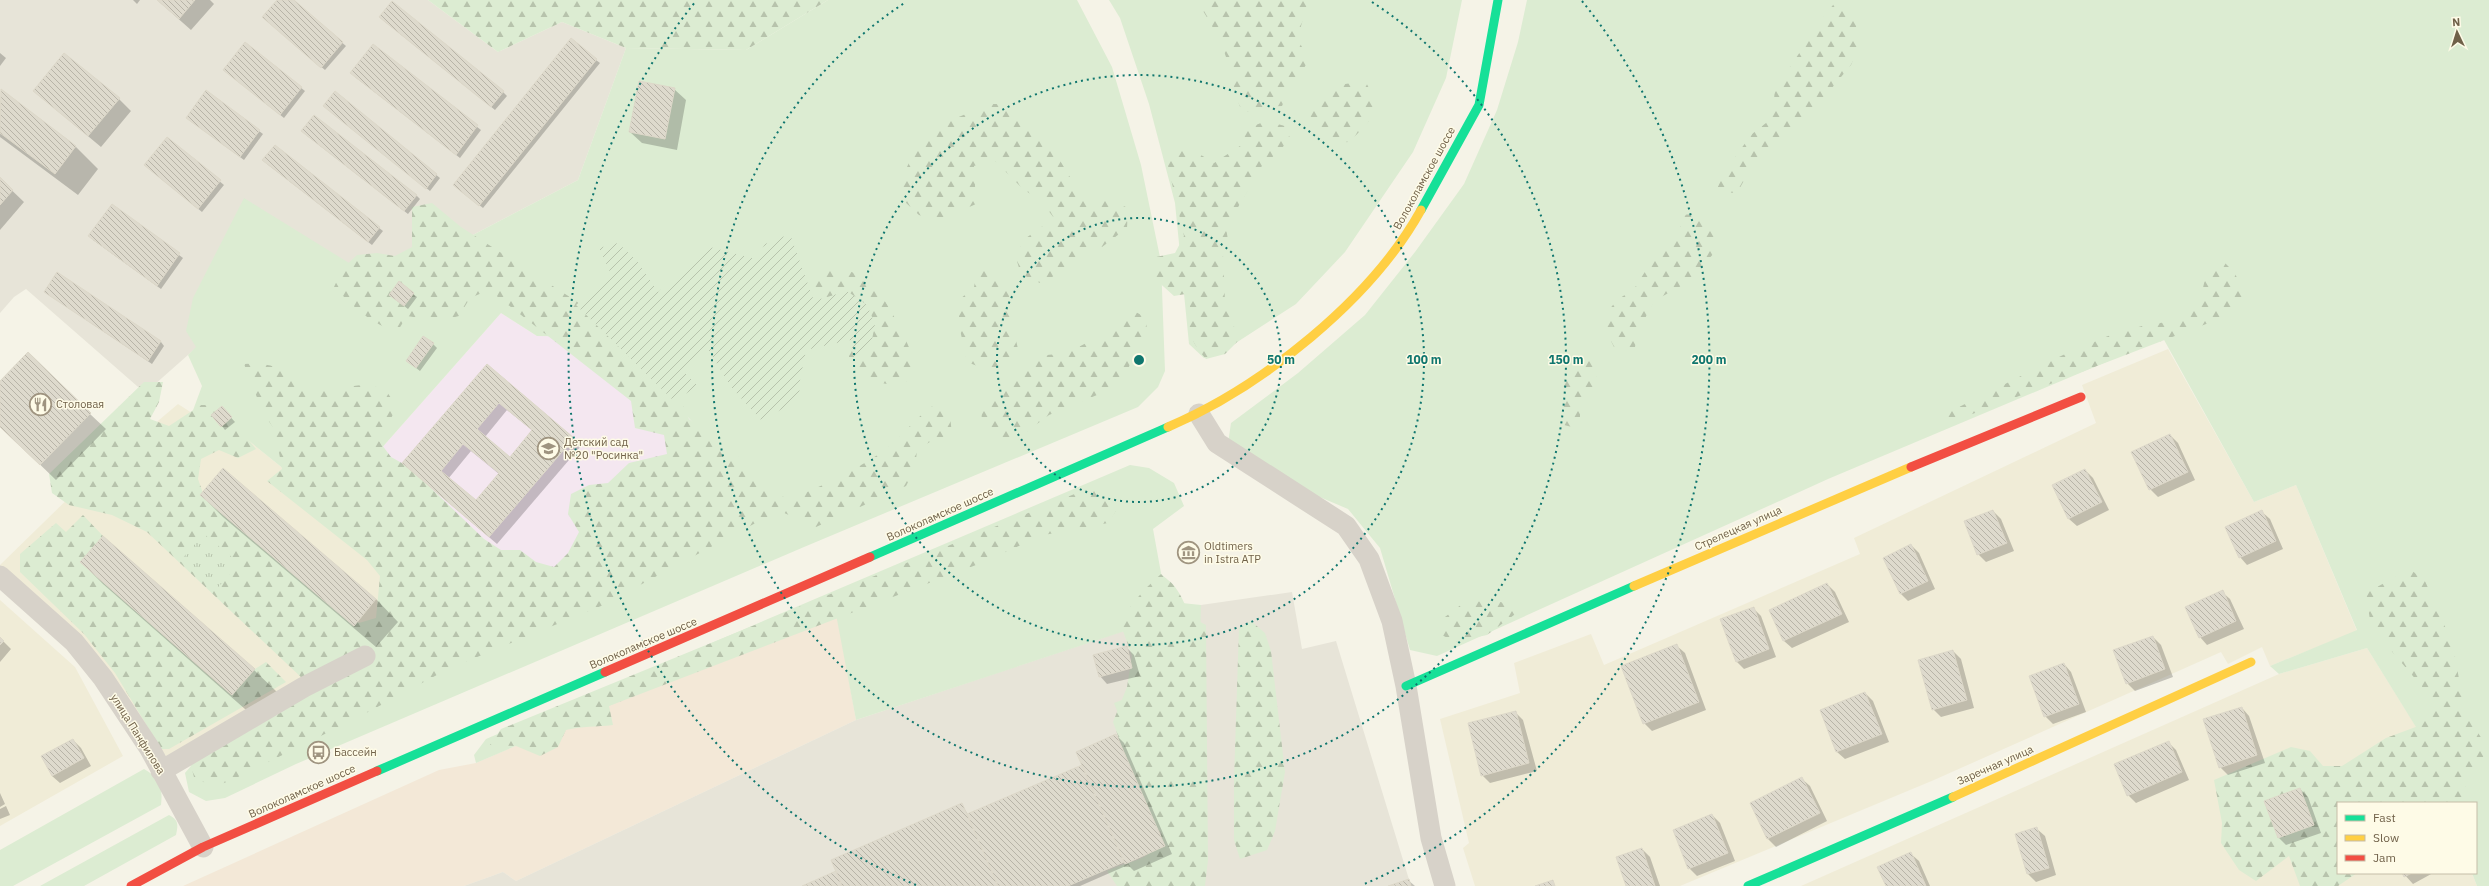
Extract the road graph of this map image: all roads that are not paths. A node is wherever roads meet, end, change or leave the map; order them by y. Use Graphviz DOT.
graph roads {
  1 [pos="1498,0"];
  2 [pos="2081,397"];
  3 [pos="1199,414"];
  4 [pos="0,576"];
  5 [pos="365,656"];
  6 [pos="2251,662"];
  7 [pos="1406,686"];
  8 [pos="161,771"];
  9 [pos="203,847"];
  10 [pos="131,886"];
  11 [pos="1445,886"];
  12 [pos="1748,886"];
  1 -- 3 [label="main road, Волоколамское шоссе"];
  2 -- 7 [label="main road, Стрелецкая улица"];
  3 -- 7 [label="street"];
  3 -- 9 [label="main road, Волоколамское шоссе"];
  4 -- 8 [label="street, улица Панфилова"];
  5 -- 8 [label="street"];
  6 -- 12 [label="main road, Заречная улица"];
  7 -- 11 [label="street"];
  8 -- 9 [label="street, улица Панфилова"];
  9 -- 10 [label="main road"];
}
